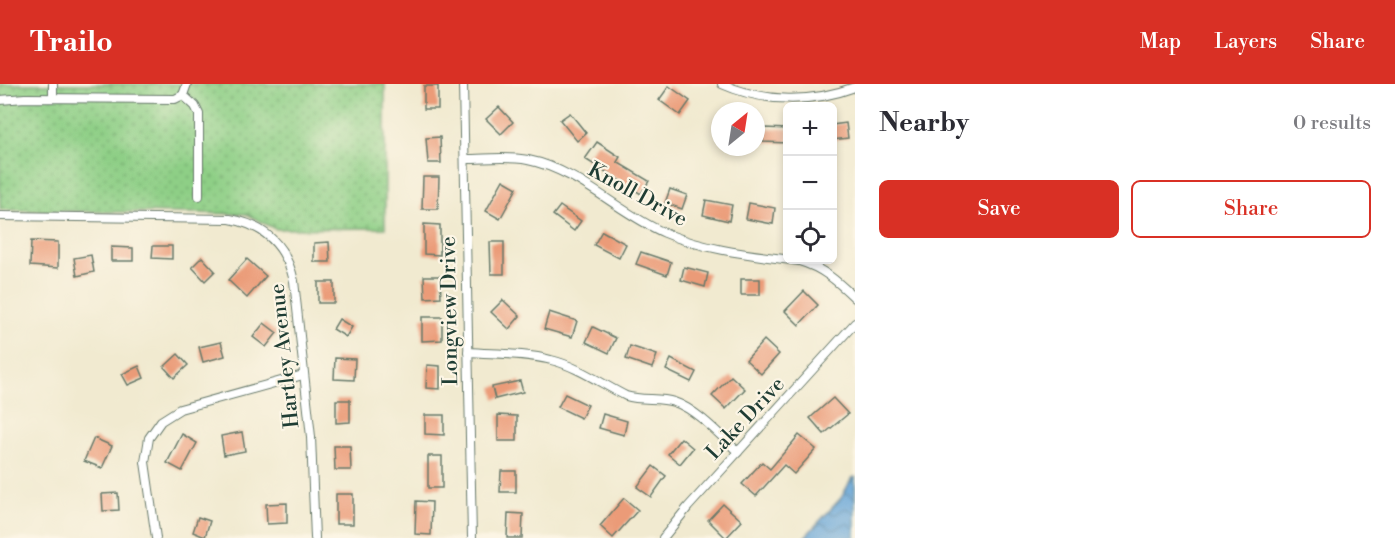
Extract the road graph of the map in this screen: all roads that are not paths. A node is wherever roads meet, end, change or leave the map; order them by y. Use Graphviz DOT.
graph roads {
  1 [pos="53,84"];
  2 [pos="187,84"];
  3 [pos="463,84"];
  4 [pos="722,84"];
  5 [pos="855,87"];
  6 [pos="183,95"];
  7 [pos="53,98"];
  8 [pos="0,100"];
  9 [pos="465,159"];
  10 [pos="199,196"];
  11 [pos="0,216"];
  12 [pos="855,298"];
  13 [pos="855,323"];
  14 [pos="468,352"];
  15 [pos="303,375"];
  16 [pos="738,452"];
  17 [pos="156,538"];
  18 [pos="315,538"];
  19 [pos="472,538"];
  20 [pos="663,538"];
  1 -- 7 [label="street"];
  2 -- 6 [label="street"];
  3 -- 9 [label="street, Longview Drive"];
  4 -- 5 [label="street"];
  6 -- 7 [label="street"];
  6 -- 10 [label="street"];
  7 -- 8 [label="street"];
  9 -- 12 [label="street, Knoll Drive"];
  9 -- 14 [label="street, Longview Drive"];
  11 -- 15 [label="street, Hartley Avenue"];
  13 -- 16 [label="street, Lake Drive"];
  14 -- 16 [label="street"];
  14 -- 19 [label="street, Longview Drive"];
  15 -- 17 [label="street"];
  15 -- 18 [label="street, Hartley Avenue"];
  16 -- 20 [label="street, Lake Drive"];
}
